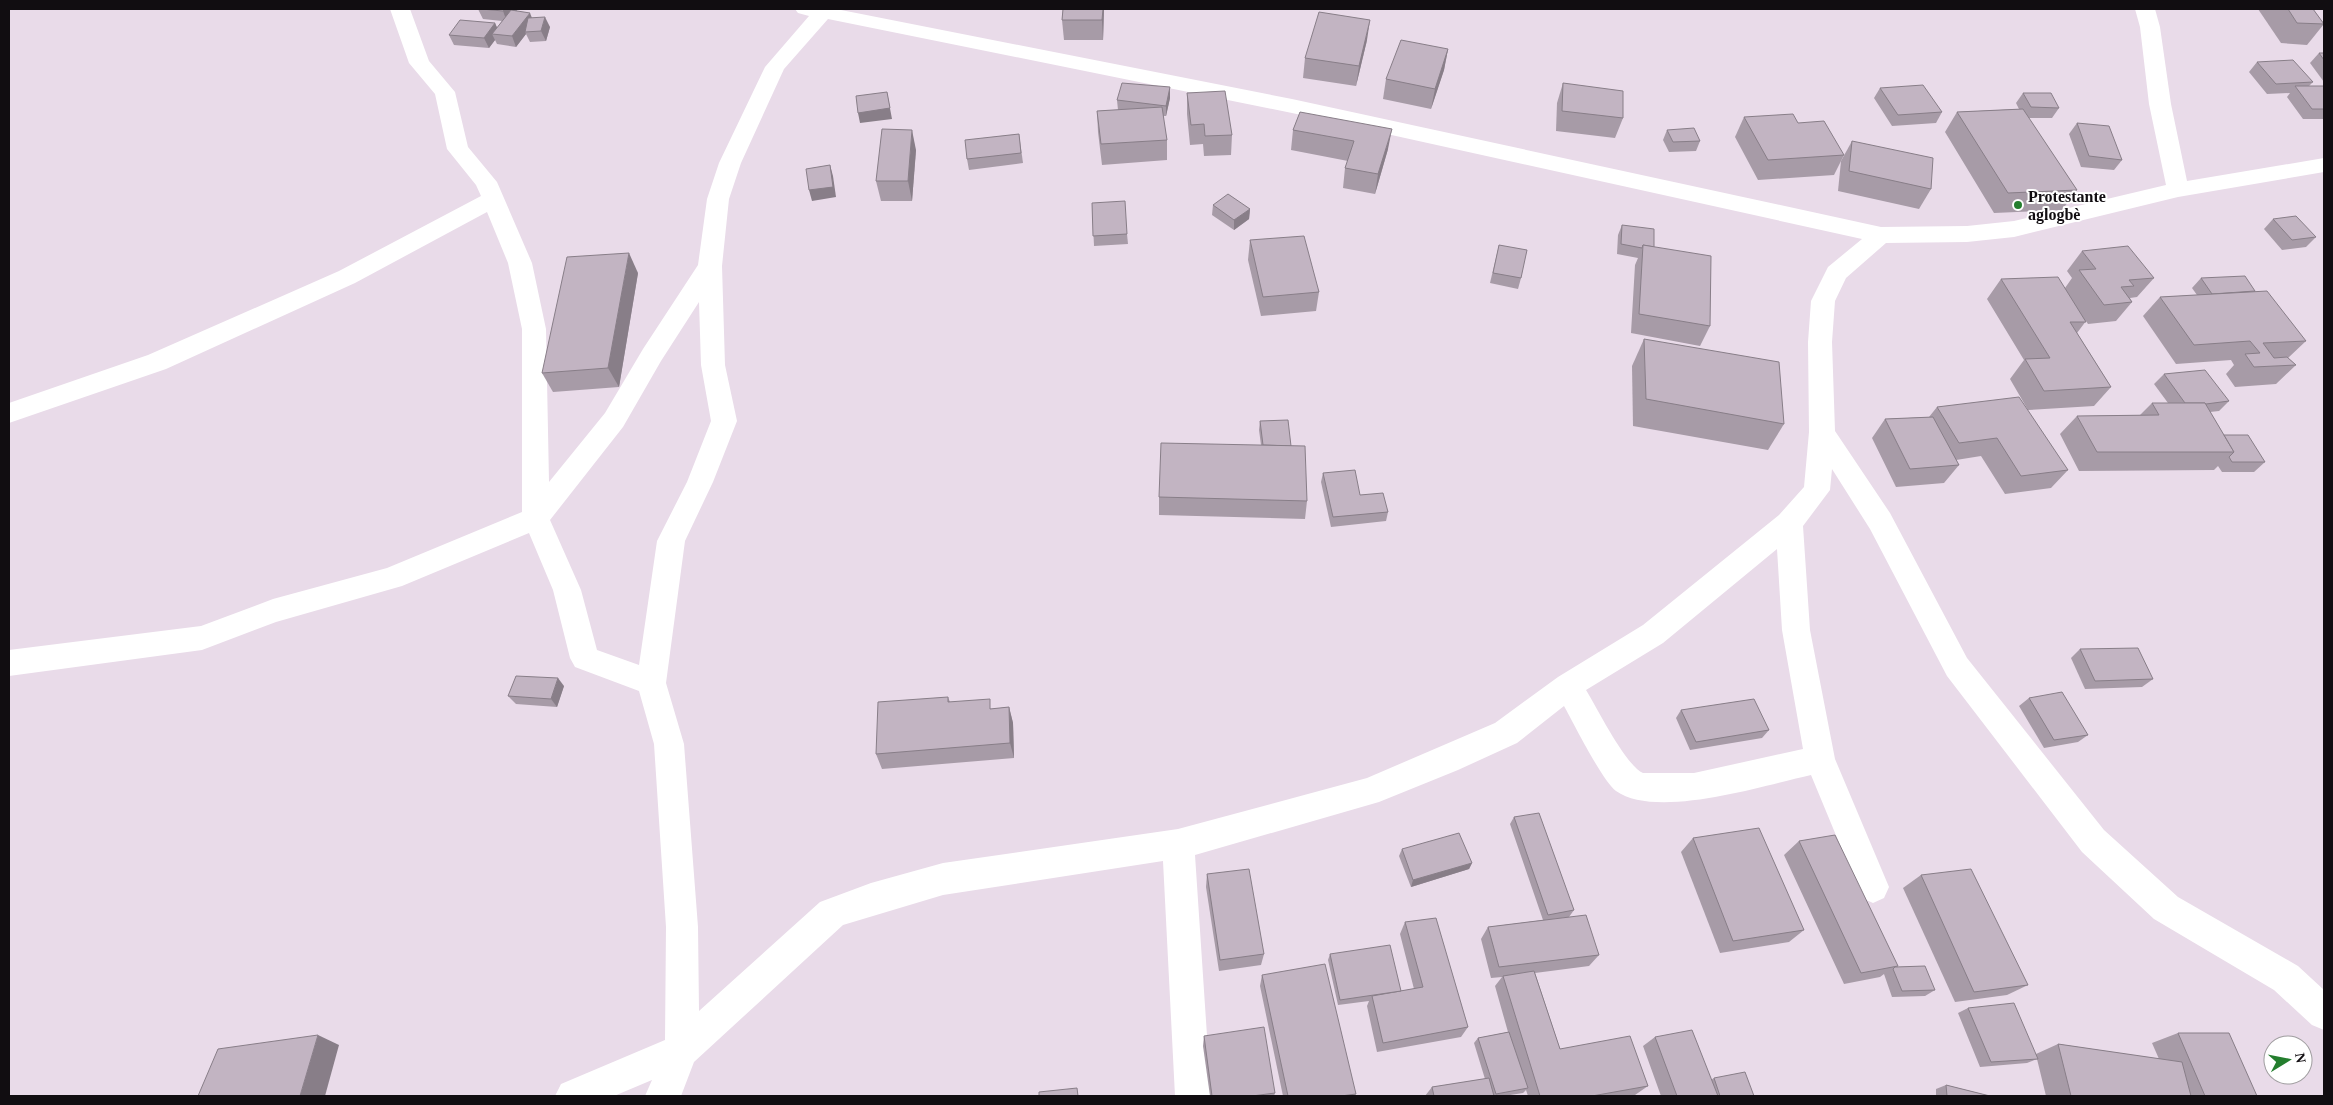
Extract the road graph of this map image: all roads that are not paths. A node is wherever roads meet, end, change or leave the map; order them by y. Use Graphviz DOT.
graph roads {
  1 [pos="400,9"];
  2 [pos="2145,9"];
  3 [pos="819,10"];
  4 [pos="2324,165"];
  5 [pos="2178,190"];
  6 [pos="493,199"];
  7 [pos="1881,236"];
  8 [pos="710,266"];
  9 [pos="9,413"];
  10 [pos="1822,432"];
  11 [pos="536,518"];
  12 [pos="1789,523"];
  13 [pos="9,663"];
  14 [pos="651,683"];
  15 [pos="1568,686"];
  16 [pos="1820,759"];
  17 [pos="1178,844"];
  18 [pos="1873,887"];
  19 [pos="2324,1013"];
  20 [pos="682,1050"];
  21 [pos="572,1096"];
  22 [pos="663,1096"];
  23 [pos="1193,1096"];
  1 -- 6 [label="street"];
  2 -- 5 [label="street"];
  3 -- 7 [label="street"];
  3 -- 8 [label="street"];
  4 -- 5 [label="street"];
  5 -- 7 [label="street"];
  6 -- 9 [label="street"];
  6 -- 11 [label="street"];
  7 -- 10 [label="street"];
  8 -- 11 [label="street"];
  8 -- 14 [label="street"];
  10 -- 12 [label="street"];
  10 -- 19 [label="street"];
  11 -- 13 [label="street"];
  11 -- 14 [label="street"];
  12 -- 15 [label="street"];
  12 -- 16 [label="street"];
  14 -- 20 [label="street"];
  15 -- 16 [label="street"];
  15 -- 17 [label="street"];
  16 -- 18 [label="street"];
  17 -- 20 [label="street"];
  17 -- 23 [label="street"];
  20 -- 21 [label="street"];
  20 -- 22 [label="street"];
}
